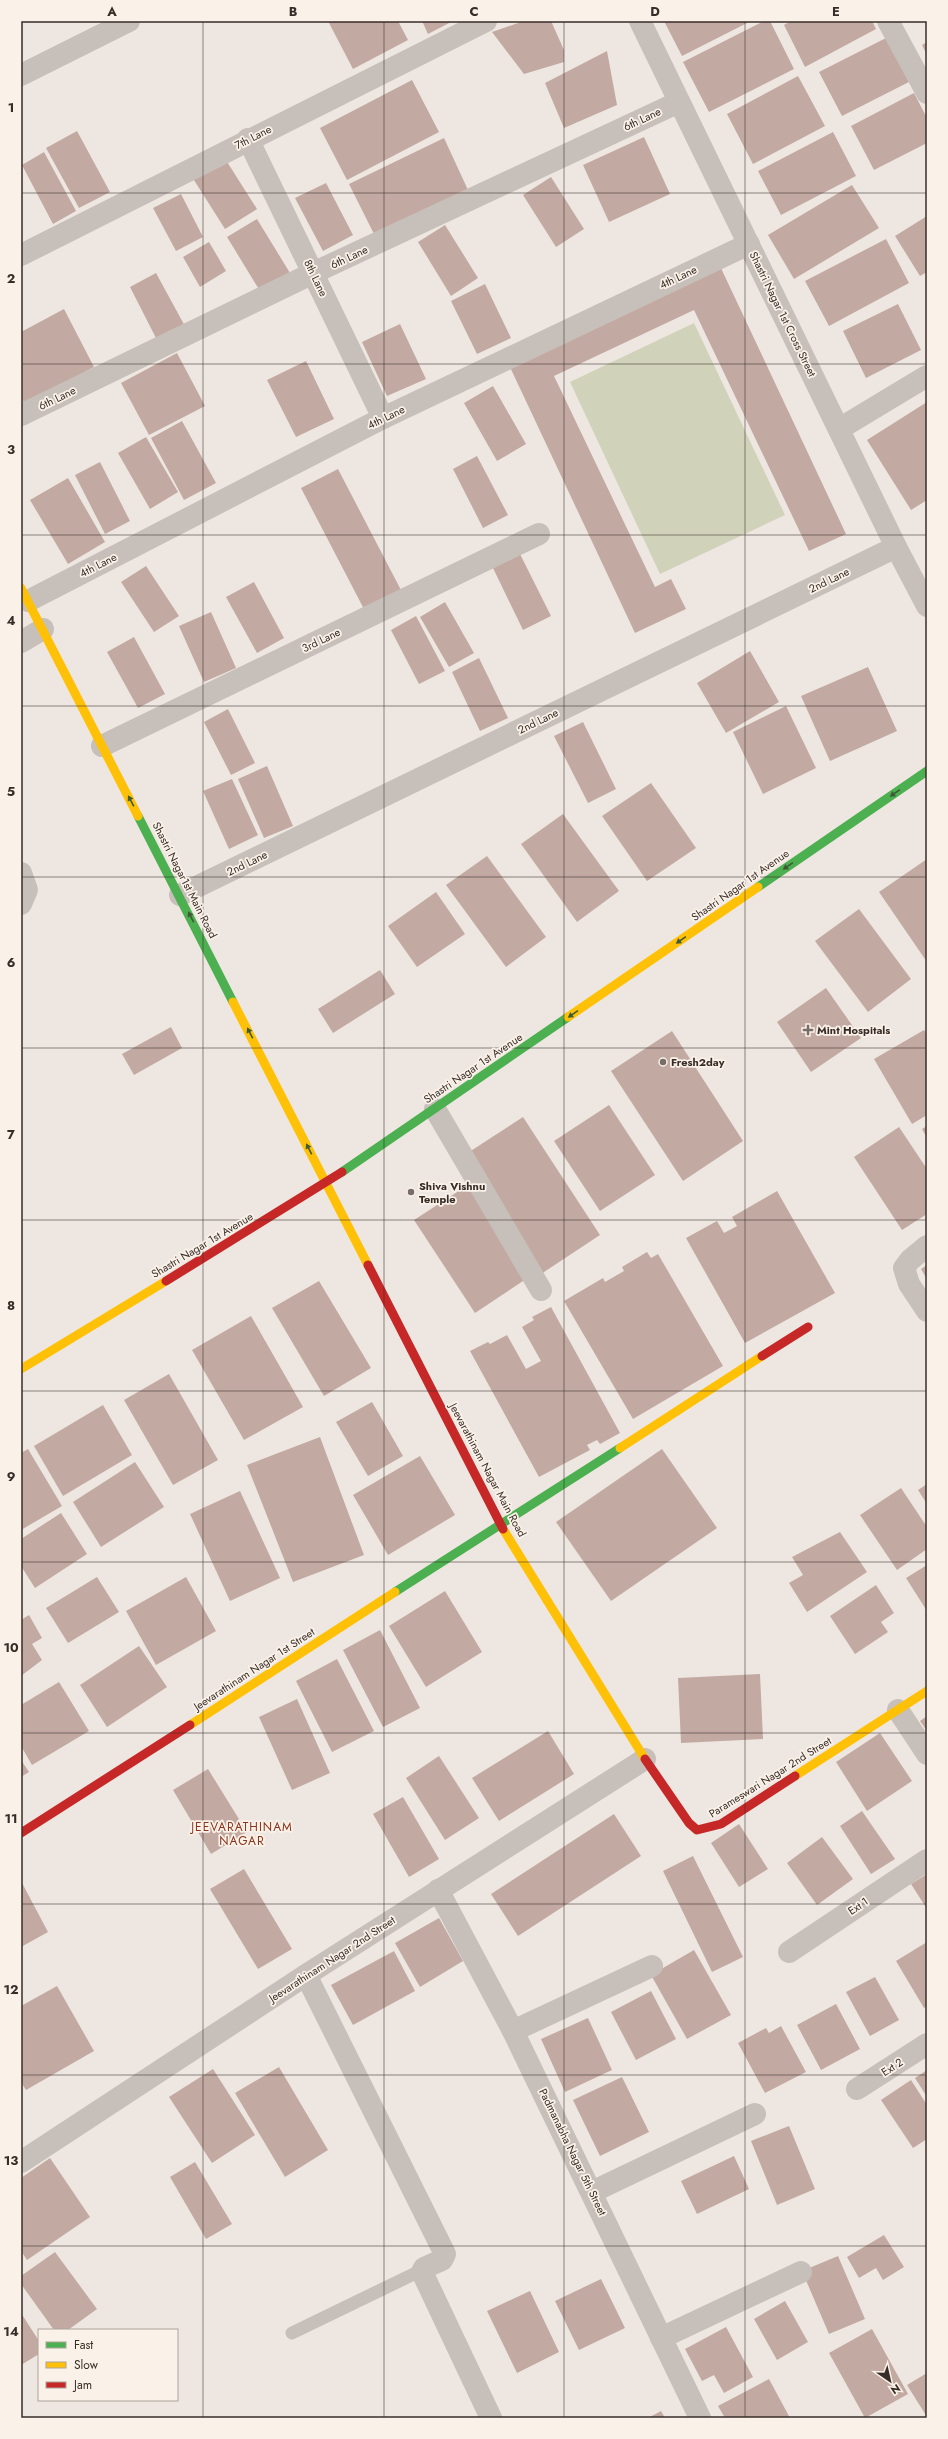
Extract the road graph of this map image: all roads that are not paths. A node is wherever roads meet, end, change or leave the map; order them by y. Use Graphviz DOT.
graph roads {
  1 [pos="129,21"];
  2 [pos="486,21"];
  3 [pos="640,21"];
  4 [pos="888,21"];
  5 [pos="21,75"];
  6 [pos="927,93"];
  7 [pos="679,102"];
  8 [pos="248,139"];
  9 [pos="749,244"];
  10 [pos="21,254"];
  11 [pos="313,273"];
  12 [pos="927,376"];
  13 [pos="21,415"];
  14 [pos="383,418"];
  15 [pos="839,429"];
  16 [pos="539,534"];
  17 [pos="896,547"];
  18 [pos="25,594"];
  19 [pos="927,606"];
  20 [pos="43,629"];
  21 [pos="21,642"];
  22 [pos="102,746"];
  23 [pos="927,771"];
  24 [pos="21,873"];
  25 [pos="180,895"];
  26 [pos="21,904"];
  27 [pos="435,1109"];
  28 [pos="326,1183"];
  29 [pos="927,1246"];
  30 [pos="541,1290"];
  31 [pos="927,1311"];
  32 [pos="808,1327"];
  33 [pos="21,1369"];
  34 [pos="501,1525"];
  35 [pos="927,1691"];
  36 [pos="898,1710"];
  37 [pos="927,1754"];
  38 [pos="645,1759"];
  39 [pos="21,1833"];
  40 [pos="927,1860"];
  41 [pos="438,1890"];
  42 [pos="789,1952"];
  43 [pos="652,1966"];
  44 [pos="306,1975"];
  45 [pos="514,2031"];
  46 [pos="927,2044"];
  47 [pos="857,2089"];
  48 [pos="755,2114"];
  49 [pos="21,2162"];
  50 [pos="592,2192"];
  51 [pos="422,2270"];
  52 [pos="801,2272"];
  53 [pos="292,2333"];
  54 [pos="661,2338"];
  55 [pos="490,2418"];
  56 [pos="700,2418"];
  1 -- 5 [label="street"];
  2 -- 8 [label="street, 7th Lane"];
  3 -- 7 [label="street, Shastri Nagar 1st Cross Street"];
  4 -- 6 [label="street"];
  7 -- 9 [label="street, Shastri Nagar 1st Cross Street"];
  7 -- 11 [label="street, 6th Lane"];
  8 -- 10 [label="street, 7th Lane"];
  8 -- 11 [label="street, 8th Lane"];
  9 -- 14 [label="street, 4th Lane"];
  9 -- 15 [label="street, Shastri Nagar 1st Cross Street"];
  11 -- 13 [label="street, 6th Lane"];
  11 -- 14 [label="street, 8th Lane"];
  12 -- 15 [label="street"];
  14 -- 18 [label="street, 4th Lane"];
  15 -- 17 [label="street, Shastri Nagar 1st Cross Street"];
  16 -- 22 [label="street, 3rd Lane"];
  17 -- 19 [label="street, Shastri Nagar 1st Cross Street"];
  17 -- 25 [label="street, 2nd Lane"];
  18 -- 20 [label="street, Shastri Nagar1st Main Road"];
  20 -- 21 [label="street"];
  20 -- 22 [label="street, Shastri Nagar1st Main Road"];
  25 -- 22 [label="street, Shastri Nagar1st Main Road, one-way"];
  23 -- 27 [label="street, Shastri Nagar 1st Avenue, one-way"];
  24 -- 26 [label="street"];
  28 -- 25 [label="street, Shastri Nagar1st Main Road, one-way"];
  27 -- 28 [label="street, Shastri Nagar 1st Avenue"];
  27 -- 30 [label="street"];
  28 -- 33 [label="street, Shastri Nagar 1st Avenue"];
  28 -- 34 [label="street, Jeevarathinam Nagar Main Road"];
  29 -- 31 [label="street"];
  32 -- 34 [label="street, Jeevarathinam Nagar 1st Street"];
  34 -- 38 [label="street, Jeevarathinam Nagar Main Road"];
  34 -- 39 [label="street, Jeevarathinam Nagar 1st Street"];
  35 -- 36 [label="street, Parameswari Nagar 2nd Street"];
  36 -- 37 [label="street"];
  36 -- 38 [label="street, Parameswari Nagar 2nd Street"];
  38 -- 41 [label="street, Jeevarathinam Nagar 2nd Street"];
  40 -- 42 [label="street, Ext 1"];
  41 -- 44 [label="street, Jeevarathinam Nagar 2nd Street"];
  41 -- 45 [label="street, Padmanabha Nagar 5th Street"];
  43 -- 45 [label="street"];
  44 -- 49 [label="street, Jeevarathinam Nagar 2nd Street"];
  44 -- 51 [label="street"];
  45 -- 50 [label="street, Padmanabha Nagar 5th Street"];
  46 -- 47 [label="street, Ext 2"];
  48 -- 50 [label="street"];
  50 -- 54 [label="street, Padmanabha Nagar 5th Street"];
  51 -- 53 [label="lane"];
  51 -- 55 [label="street"];
  52 -- 54 [label="street"];
  54 -- 56 [label="street, Padmanabha Nagar 5th Street"];
}
